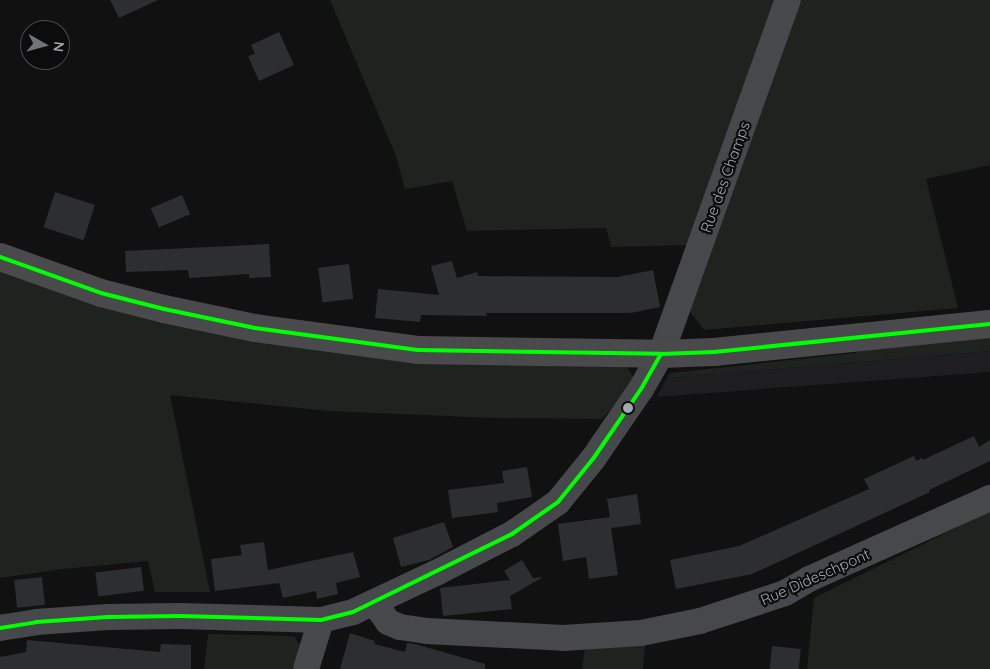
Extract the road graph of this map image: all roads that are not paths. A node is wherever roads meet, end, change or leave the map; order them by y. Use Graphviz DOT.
graph roads {
  1 [pos="788,0"];
  2 [pos="0,257"];
  3 [pos="990,324"];
  4 [pos="660,354"];
  5 [pos="990,498"];
  6 [pos="380,601"];
  7 [pos="321,620"];
  8 [pos="0,628"];
  9 [pos="306,669"];
  1 -- 4 [label="street, Rue des Champs"];
  2 -- 4 [label="main road"];
  3 -- 4 [label="main road"];
  4 -- 6 [label="street, Rue des Champs"];
  5 -- 6 [label="street, Rue Dideschpont"];
  6 -- 7 [label="street, Rue des Champs"];
  7 -- 8 [label="street, Rue des Champs"];
  7 -- 9 [label="street"];
}
